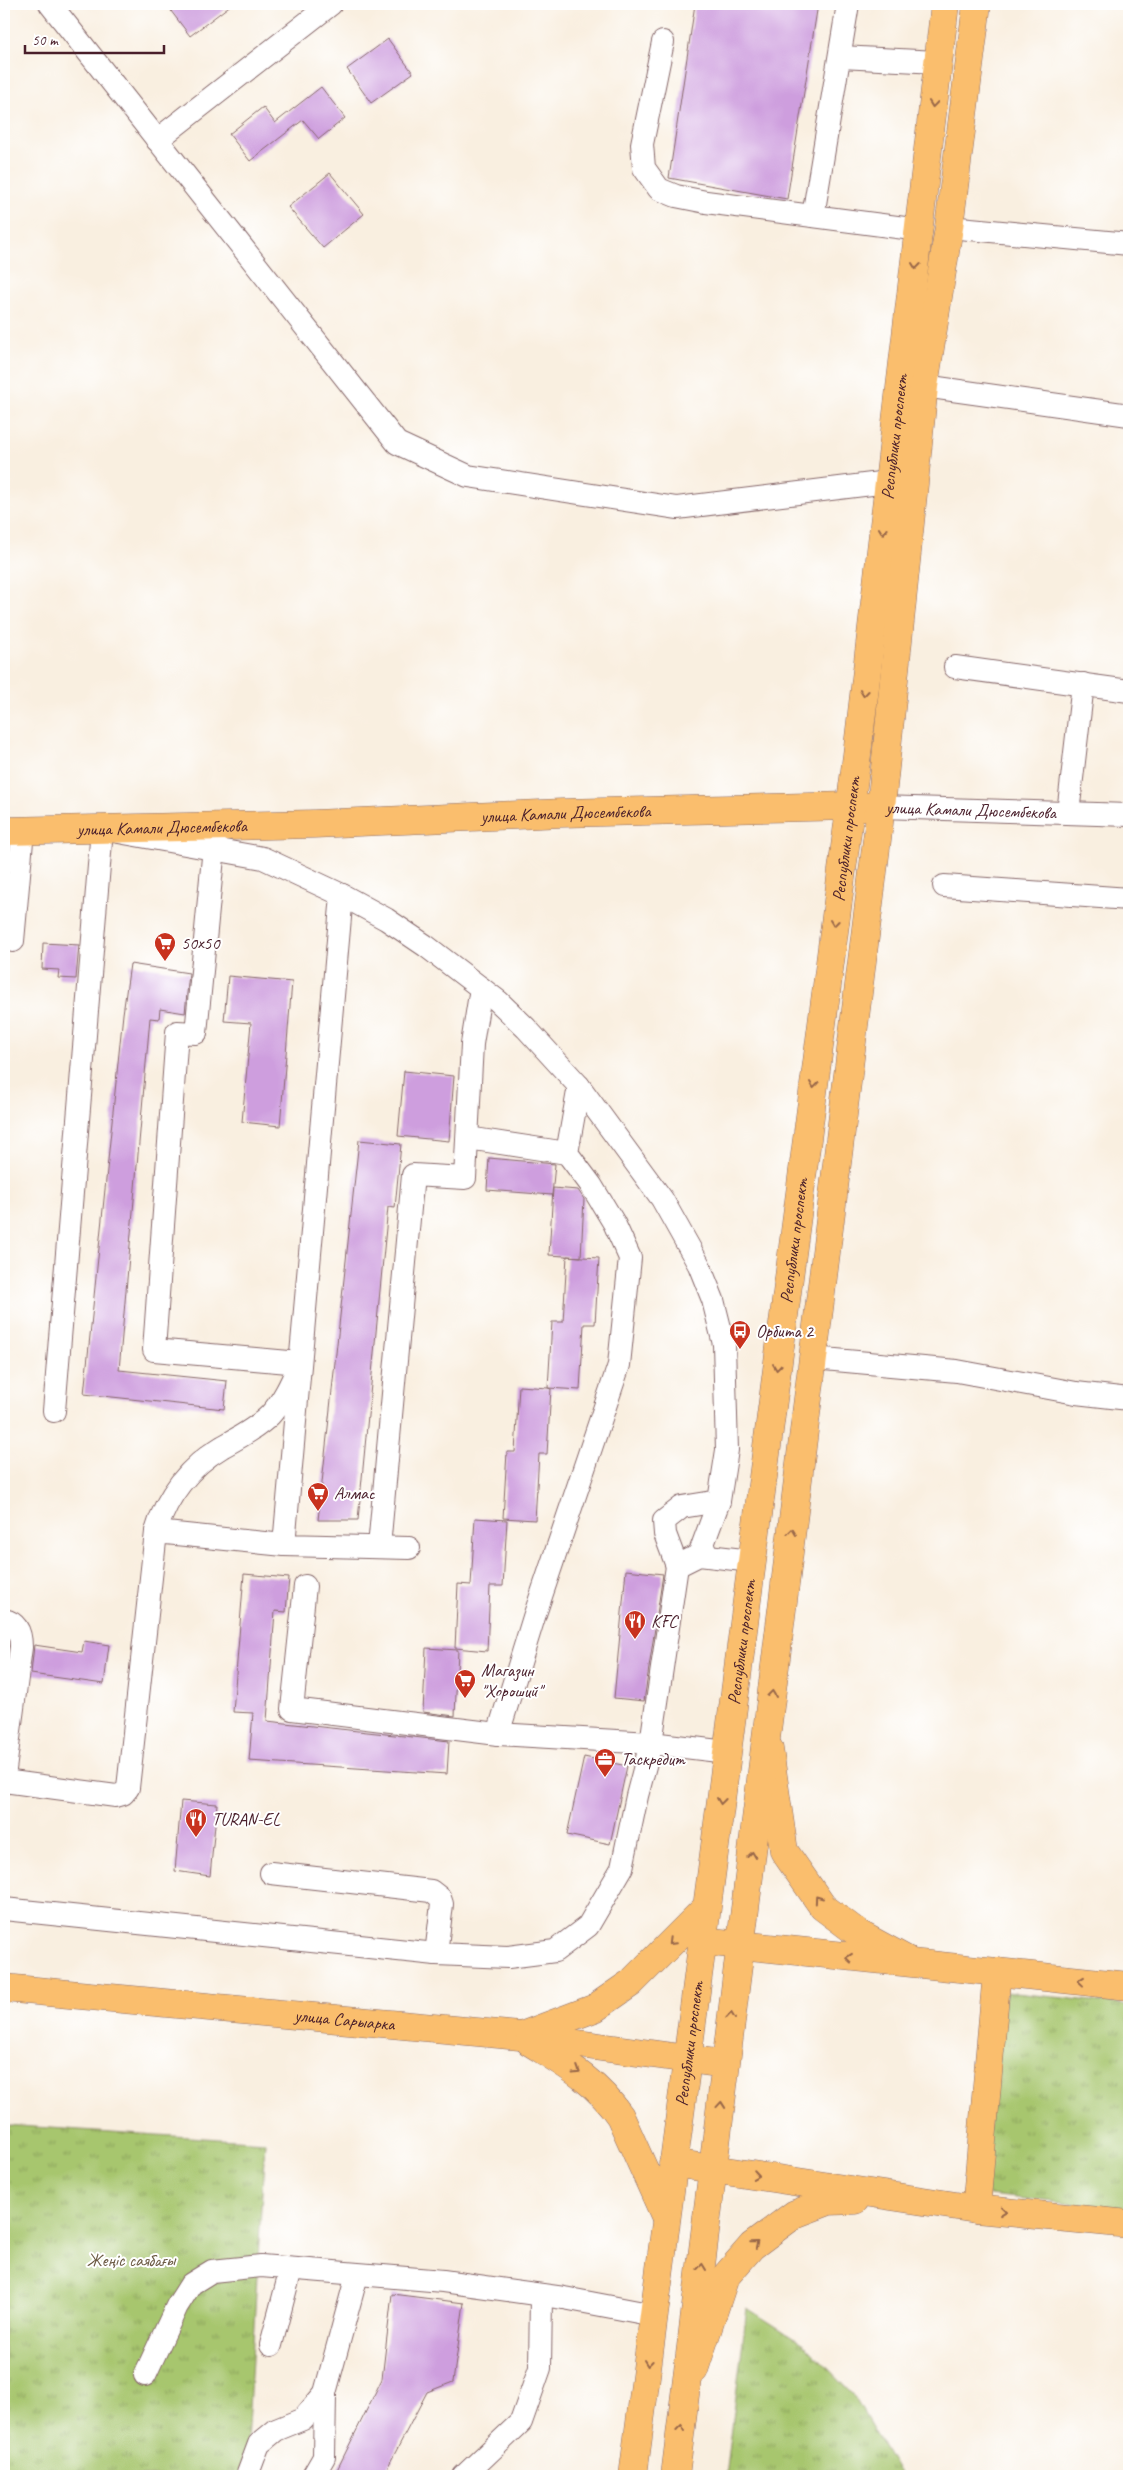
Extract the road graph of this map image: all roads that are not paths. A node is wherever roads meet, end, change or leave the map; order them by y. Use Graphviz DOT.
graph roads {
  1 [pos="50,4"];
  2 [pos="331,4"];
  3 [pos="848,4"];
  4 [pos="946,4"];
  5 [pos="977,4"];
  6 [pos="663,42"];
  7 [pos="841,57"];
  8 [pos="937,62"];
  9 [pos="157,140"];
  10 [pos="813,216"];
  11 [pos="949,227"];
  12 [pos="920,230"];
  13 [pos="1129,244"];
  14 [pos="924,386"];
  15 [pos="1129,415"];
  16 [pos="888,482"];
  17 [pos="954,667"];
  18 [pos="1083,684"];
  19 [pos="1129,691"];
  20 [pos="850,806"];
  21 [pos="881,807"];
  22 [pos="1068,812"];
  23 [pos="1129,815"];
  24 [pos="102,829"];
  25 [pos="13,831"];
  26 [pos="214,847"];
  27 [pos="944,886"];
  28 [pos="342,895"];
  29 [pos="1129,898"];
  30 [pos="13,941"];
  31 [pos="481,988"];
  32 [pos="579,1086"];
  33 [pos="468,1138"];
  34 [pos="567,1153"];
  35 [pos="813,1358"];
  36 [pos="300,1363"];
  37 [pos="1129,1399"];
  38 [pos="54,1411"];
  39 [pos="719,1501"];
  40 [pos="156,1532"];
  41 [pos="284,1545"];
  42 [pos="379,1547"];
  43 [pos="409,1548"];
  44 [pos="699,1554"];
  45 [pos="752,1561"];
  46 [pos="677,1566"];
  47 [pos="305,1586"];
  48 [pos="4,1620"];
  49 [pos="7,1726"];
  50 [pos="498,1734"];
  51 [pos="767,1736"];
  52 [pos="651,1743"];
  53 [pos="727,1752"];
  54 [pos="4,1777"];
  55 [pos="4,1781"];
  56 [pos="271,1873"];
  57 [pos="706,1908"];
  58 [pos="4,1909"];
  59 [pos="702,1941"];
  60 [pos="740,1946"];
  61 [pos="436,1954"];
  62 [pos="916,1964"];
  63 [pos="997,1972"];
  64 [pos="1129,1986"];
  65 [pos="4,1988"];
  66 [pos="520,2036"];
  67 [pos="686,2058"];
  68 [pos="724,2064"];
  69 [pos="673,2163"];
  70 [pos="714,2169"];
  71 [pos="946,2204"];
  72 [pos="976,2209"];
  73 [pos="666,2218"];
  74 [pos="1129,2224"];
  75 [pos="291,2269"];
  76 [pos="357,2275"];
  77 [pos="541,2295"];
  78 [pos="654,2315"];
  79 [pos="271,2345"];
  80 [pos="145,2375"];
  81 [pos="325,2393"];
  82 [pos="685,2397"];
  83 [pos="246,2476"];
  84 [pos="313,2476"];
  85 [pos="464,2476"];
  86 [pos="633,2476"];
  87 [pos="675,2476"];
  1 -- 9 [label="street"];
  2 -- 9 [label="street"];
  3 -- 7 [label="street"];
  4 -- 8 [label="main road, Республики проспект"];
  5 -- 11 [label="main road, Республики проспект"];
  6 -- 10 [label="street"];
  7 -- 8 [label="street"];
  7 -- 10 [label="street"];
  8 -- 12 [label="main road, Республики проспект, one-way"];
  9 -- 16 [label="street"];
  10 -- 12 [label="street"];
  11 -- 13 [label="street"];
  11 -- 14 [label="main road, Республики проспект"];
  12 -- 16 [label="main road, Республики проспект, one-way"];
  14 -- 15 [label="street"];
  14 -- 21 [label="main road, Республики проспект"];
  16 -- 20 [label="main road, Республики проспект, one-way"];
  17 -- 18 [label="street"];
  18 -- 19 [label="street"];
  18 -- 22 [label="street"];
  20 -- 21 [label="main road, улица Камали Дюсембекова"];
  20 -- 24 [label="main road, улица Камали Дюсембекова"];
  20 -- 45 [label="main road, Республики проспект, one-way"];
  21 -- 22 [label="street, улица Камали Дюсембекова"];
  21 -- 35 [label="main road, Республики проспект"];
  22 -- 23 [label="street, улица Камали Дюсембекова"];
  24 -- 25 [label="main road, улица Камали Дюсембекова"];
  24 -- 26 [label="street"];
  24 -- 38 [label="street"];
  25 -- 30 [label="street"];
  26 -- 28 [label="street"];
  26 -- 36 [label="street"];
  27 -- 29 [label="street"];
  28 -- 31 [label="street"];
  28 -- 36 [label="street"];
  31 -- 32 [label="street"];
  31 -- 33 [label="street"];
  32 -- 34 [label="street"];
  32 -- 39 [label="street"];
  33 -- 34 [label="street"];
  33 -- 42 [label="street"];
  34 -- 50 [label="street"];
  35 -- 37 [label="street"];
  51 -- 35 [label="main road, Республики проспект, one-way"];
  36 -- 40 [label="street"];
  36 -- 41 [label="street"];
  39 -- 44 [label="street"];
  39 -- 46 [label="street"];
  40 -- 41 [label="street"];
  40 -- 55 [label="street"];
  41 -- 42 [label="street"];
  42 -- 43 [label="street"];
  44 -- 45 [label="street"];
  44 -- 46 [label="street"];
  45 -- 53 [label="main road, Республики проспект"];
  46 -- 52 [label="street"];
  47 -- 50 [label="street"];
  48 -- 49 [label="street"];
  49 -- 54 [label="street"];
  50 -- 52 [label="street"];
  60 -- 51 [label="main road, Республики проспект, one-way"];
  62 -- 51 [label="main road, one-way"];
  52 -- 53 [label="street"];
  52 -- 61 [label="street"];
  53 -- 57 [label="main road, Республики проспект, one-way"];
  56 -- 61 [label="street"];
  57 -- 59 [label="main road, Республики проспект"];
  57 -- 66 [label="main road, one-way"];
  58 -- 61 [label="street"];
  59 -- 60 [label="main road"];
  59 -- 67 [label="main road, Республики проспект"];
  62 -- 60 [label="main road, one-way"];
  68 -- 60 [label="main road, Республики проспект, one-way"];
  62 -- 63 [label="main road"];
  64 -- 63 [label="main road, one-way"];
  63 -- 72 [label="main road"];
  65 -- 66 [label="main road, улица Сарыарка"];
  66 -- 67 [label="main road, улица Сарыарка"];
  66 -- 73 [label="main road, one-way"];
  67 -- 68 [label="main road, улица Сарыарка"];
  67 -- 69 [label="main road, Республики проспект"];
  70 -- 68 [label="main road, Республики проспект, one-way"];
  69 -- 70 [label="main road"];
  69 -- 73 [label="main road, Республики проспект"];
  70 -- 71 [label="main road, one-way"];
  82 -- 70 [label="main road, Республики проспект, one-way"];
  71 -- 72 [label="main road"];
  82 -- 71 [label="main road, one-way"];
  72 -- 74 [label="main road, one-way"];
  73 -- 78 [label="main road, Республики проспект"];
  75 -- 76 [label="street"];
  75 -- 79 [label="street"];
  75 -- 80 [label="street"];
  76 -- 77 [label="street"];
  76 -- 81 [label="street"];
  77 -- 78 [label="street"];
  77 -- 85 [label="street"];
  78 -- 86 [label="main road, Республики проспект, one-way"];
  81 -- 83 [label="street"];
  81 -- 84 [label="street"];
  87 -- 82 [label="main road, Республики проспект, one-way"];
}
